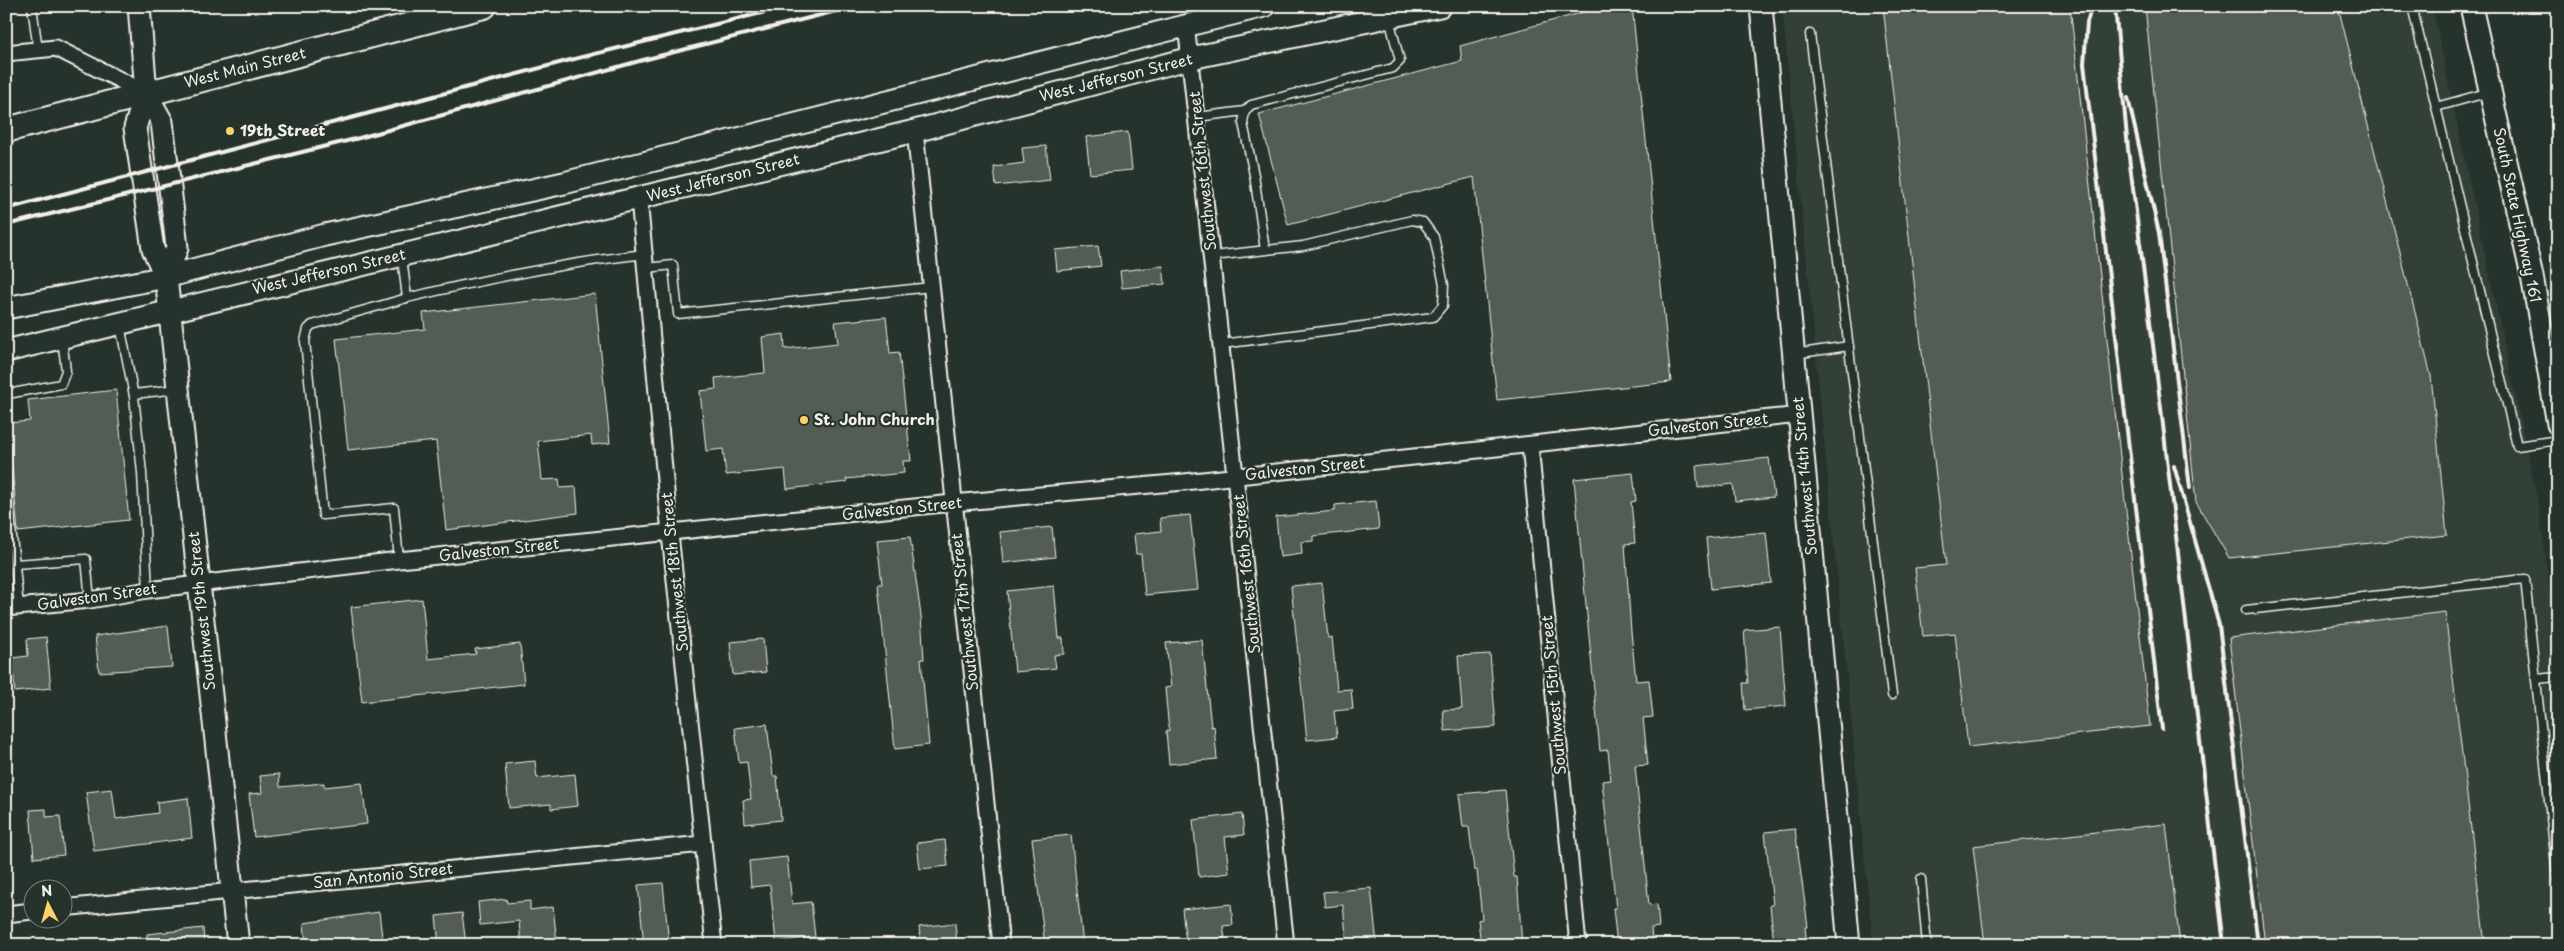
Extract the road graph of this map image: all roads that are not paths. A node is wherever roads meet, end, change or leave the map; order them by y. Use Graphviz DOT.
graph roads {
  1 [pos="32,6"];
  2 [pos="139,6"];
  3 [pos="484,6"];
  4 [pos="1264,6"];
  5 [pos="1440,6"];
  6 [pos="1761,6"];
  7 [pos="2412,6"];
  8 [pos="2471,6"];
  9 [pos="1389,18"];
  10 [pos="1186,24"];
  11 [pos="1810,34"];
  12 [pos="38,50"];
  13 [pos="6,53"];
  14 [pos="1191,58"];
  15 [pos="2490,92"];
  16 [pos="146,93"];
  17 [pos="2436,108"];
  18 [pos="1245,111"];
  19 [pos="1198,118"];
  20 [pos="6,130"];
  21 [pos="915,130"];
  22 [pos="639,198"];
  23 [pos="1265,250"];
  24 [pos="401,255"];
  25 [pos="1213,256"];
  26 [pos="646,261"];
  27 [pos="166,276"];
  28 [pos="931,288"];
  29 [pos="407,298"];
  30 [pos="6,308"];
  31 [pos="168,311"];
  32 [pos="120,323"];
  33 [pos="62,337"];
  34 [pos="1222,344"];
  35 [pos="1849,346"];
  36 [pos="6,351"];
  37 [pos="1793,354"];
  38 [pos="177,389"];
  39 [pos="6,390"];
  40 [pos="134,394"];
  41 [pos="1799,415"];
  42 [pos="2558,424"];
  43 [pos="2558,440"];
  44 [pos="1530,445"];
  45 [pos="6,476"];
  46 [pos="1237,477"];
  47 [pos="953,503"];
  48 [pos="670,534"];
  49 [pos="398,560"];
  50 [pos="15,564"];
  51 [pos="200,583"];
  52 [pos="148,590"];
  53 [pos="90,600"];
  54 [pos="13,607"];
  55 [pos="2246,610"];
  56 [pos="2558,677"];
  57 [pos="2536,679"];
  58 [pos="1892,695"];
  59 [pos="703,844"];
  60 [pos="1921,880"];
  61 [pos="2558,883"];
  62 [pos="232,892"];
  63 [pos="72,907"];
  64 [pos="22,912"];
  65 [pos="6,914"];
  66 [pos="238,945"];
  67 [pos="714,945"];
  68 [pos="1001,945"];
  69 [pos="1286,945"];
  70 [pos="1578,945"];
  71 [pos="1849,945"];
  72 [pos="1927,945"];
  1 -- 12 [label="lane"];
  2 -- 16 [label="main road"];
  3 -- 16 [label="main road, West Main Street"];
  4 -- 10 [label="main road"];
  5 -- 9 [label="main road, West Jefferson Street"];
  6 -- 37 [label="main road, Southwest 14th Street"];
  7 -- 17 [label="lane"];
  8 -- 15 [label="main road, South State Highway 161"];
  9 -- 14 [label="main road, West Jefferson Street"];
  9 -- 18 [label="lane"];
  10 -- 14 [label="street, Southwest 16th Street"];
  10 -- 27 [label="main road"];
  11 -- 35 [label="lane"];
  12 -- 13 [label="street"];
  12 -- 16 [label="street"];
  14 -- 19 [label="street, Southwest 16th Street"];
  14 -- 21 [label="main road, West Jefferson Street"];
  15 -- 17 [label="lane"];
  15 -- 42 [label="main road, South State Highway 161"];
  16 -- 20 [label="main road, West Main Street"];
  16 -- 27 [label="main road, Southwest 19th Street"];
  17 -- 43 [label="lane"];
  18 -- 19 [label="lane"];
  18 -- 23 [label="lane"];
  19 -- 25 [label="street, Southwest 16th Street"];
  21 -- 22 [label="main road, West Jefferson Street"];
  21 -- 28 [label="street, Southwest 17th Street"];
  22 -- 24 [label="main road, West Jefferson Street"];
  22 -- 26 [label="street, Southwest 18th Street"];
  23 -- 25 [label="lane"];
  23 -- 34 [label="lane"];
  24 -- 29 [label="lane"];
  24 -- 31 [label="main road, West Jefferson Street"];
  25 -- 34 [label="street, Southwest 16th Street"];
  26 -- 28 [label="lane"];
  26 -- 29 [label="lane"];
  26 -- 48 [label="street, Southwest 18th Street"];
  27 -- 30 [label="main road"];
  27 -- 31 [label="main road, Southwest 19th Street"];
  28 -- 47 [label="street, Southwest 17th Street"];
  29 -- 49 [label="lane"];
  31 -- 32 [label="main road, West Jefferson Street"];
  31 -- 38 [label="main road, Southwest 19th Street"];
  32 -- 33 [label="main road, West Jefferson Street"];
  32 -- 40 [label="lane"];
  33 -- 36 [label="main road, West Jefferson Street"];
  33 -- 39 [label="lane"];
  34 -- 46 [label="street, Southwest 16th Street"];
  35 -- 37 [label="lane"];
  35 -- 58 [label="lane"];
  37 -- 41 [label="main road, Southwest 14th Street"];
  38 -- 40 [label="lane"];
  38 -- 51 [label="main road, Southwest 19th Street"];
  40 -- 52 [label="lane"];
  41 -- 44 [label="street, Galveston Street"];
  41 -- 71 [label="main road, Southwest 14th Street"];
  44 -- 46 [label="street, Galveston Street"];
  44 -- 70 [label="street, Southwest 15th Street"];
  45 -- 50 [label="lane"];
  46 -- 47 [label="street, Galveston Street"];
  46 -- 69 [label="street, Southwest 16th Street"];
  47 -- 48 [label="street, Galveston Street"];
  47 -- 68 [label="street, Southwest 17th Street"];
  48 -- 49 [label="street, Galveston Street"];
  48 -- 59 [label="street, Southwest 18th Street"];
  49 -- 51 [label="street, Galveston Street"];
  50 -- 53 [label="lane"];
  50 -- 54 [label="lane"];
  51 -- 52 [label="street, Galveston Street"];
  51 -- 62 [label="main road, Southwest 19th Street"];
  52 -- 53 [label="street, Galveston Street"];
  53 -- 54 [label="street, Galveston Street"];
  55 -- 57 [label="lane"];
  56 -- 57 [label="lane"];
  57 -- 61 [label="lane"];
  59 -- 62 [label="street, San Antonio Street"];
  59 -- 67 [label="street, Southwest 18th Street"];
  60 -- 72 [label="lane"];
  62 -- 63 [label="street, San Antonio Street"];
  62 -- 66 [label="main road, Southwest 19th Street"];
  64 -- 65 [label="street"];
}
